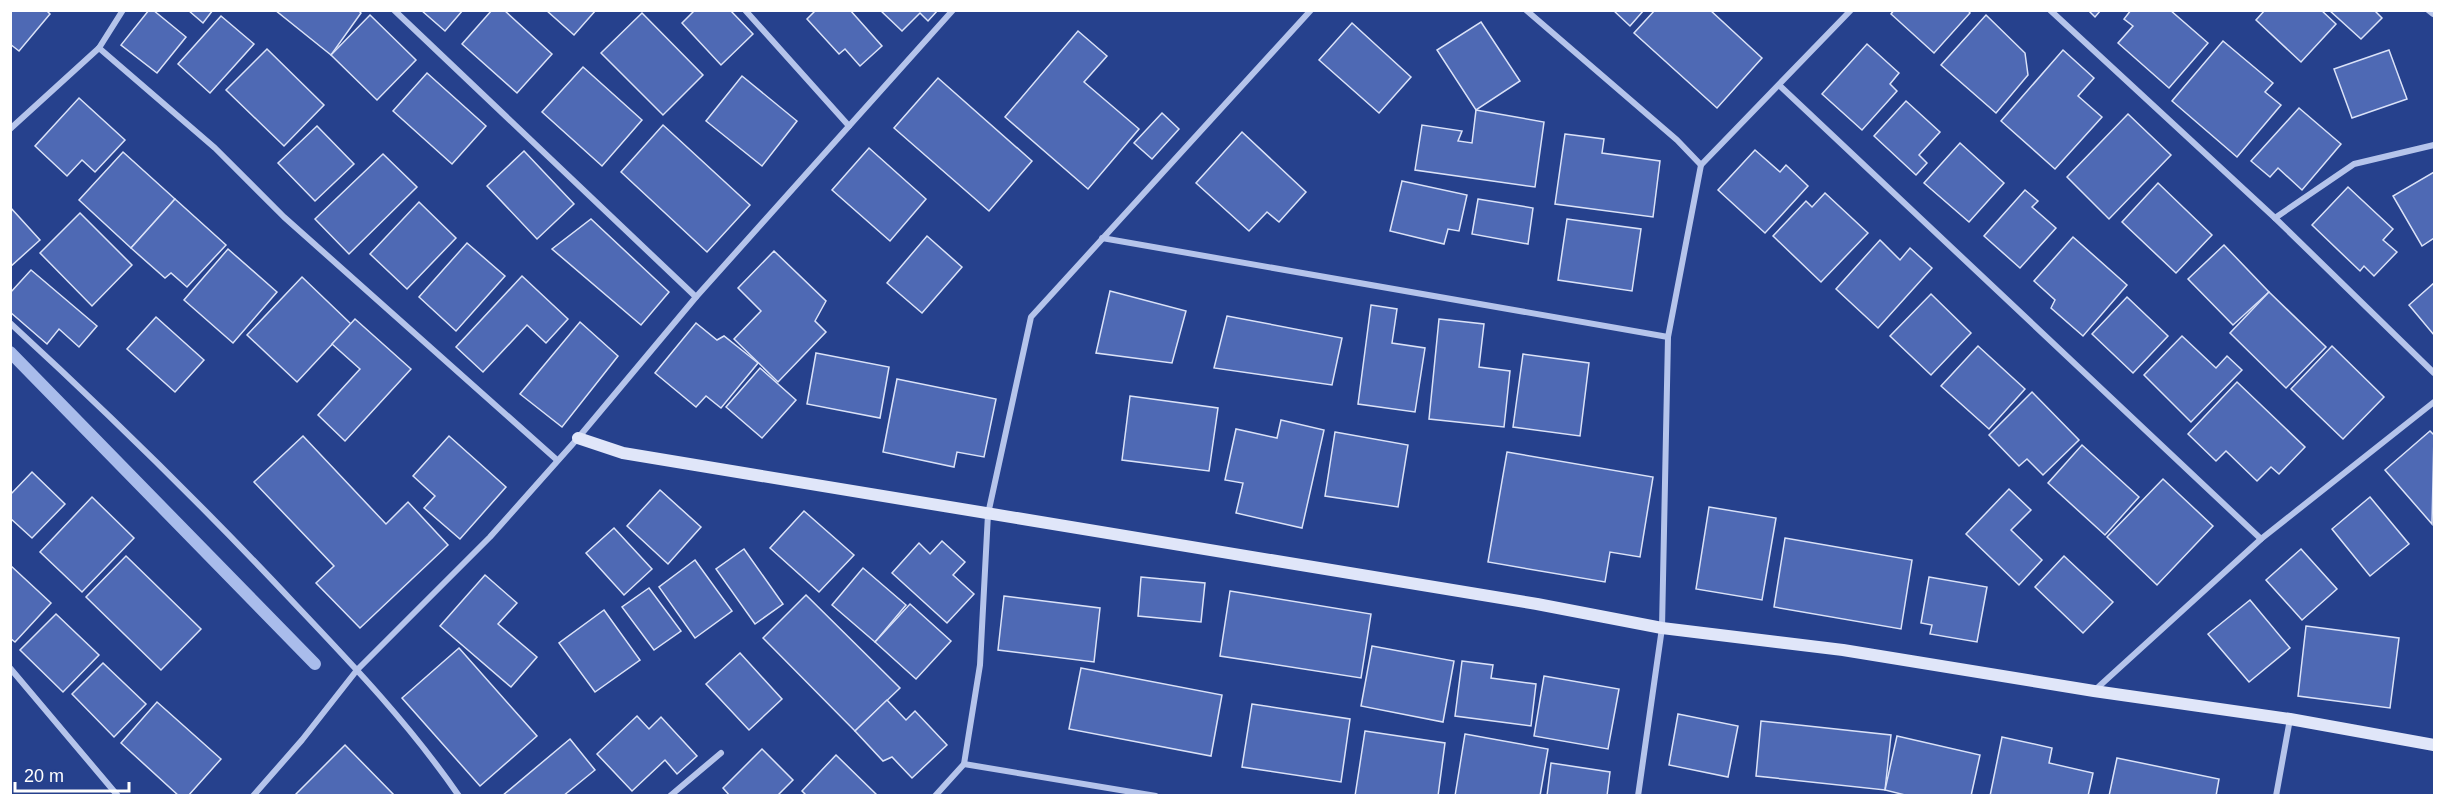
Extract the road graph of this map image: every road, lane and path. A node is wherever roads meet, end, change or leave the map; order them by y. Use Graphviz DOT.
graph roads {
  1 [pos="123,10"];
  2 [pos="394,10"];
  3 [pos="745,10"];
  4 [pos="953,10"];
  5 [pos="1311,10"];
  6 [pos="1526,10"];
  7 [pos="1851,10"];
  8 [pos="2050,10"];
  9 [pos="99,48"];
  10 [pos="1779,86"];
  11 [pos="849,126"];
  12 [pos="10,129"];
  13 [pos="2434,145"];
  14 [pos="1701,165"];
  15 [pos="2275,218"];
  16 [pos="1102,238"];
  17 [pos="696,297"];
  18 [pos="10,323"];
  19 [pos="1668,337"];
  20 [pos="2434,374"];
  21 [pos="2434,402"];
  22 [pos="578,438"];
  23 [pos="558,460"];
  24 [pos="988,514"];
  25 [pos="2261,539"];
  26 [pos="1662,628"];
  27 [pos="10,668"];
  28 [pos="357,670"];
  29 [pos="2094,691"];
  30 [pos="2290,718"];
  31 [pos="2434,745"];
  32 [pos="721,753"];
  33 [pos="964,764"];
  34 [pos="118,795"];
  35 [pos="253,795"];
  36 [pos="459,795"];
  37 [pos="670,795"];
  38 [pos="935,795"];
  39 [pos="1156,795"];
  40 [pos="1638,795"];
  41 [pos="2276,795"];
  1 -- 9 [label="street"];
  2 -- 17 [label="street"];
  3 -- 11 [label="street"];
  4 -- 11 [label="street"];
  5 -- 16 [label="street"];
  6 -- 14 [label="street"];
  7 -- 10 [label="street"];
  8 -- 15 [label="street"];
  9 -- 12 [label="street"];
  9 -- 23 [label="street"];
  10 -- 14 [label="street"];
  10 -- 25 [label="street"];
  11 -- 17 [label="street"];
  13 -- 15 [label="street"];
  14 -- 19 [label="street"];
  15 -- 20 [label="street"];
  16 -- 19 [label="street"];
  16 -- 24 [label="street"];
  17 -- 22 [label="street"];
  18 -- 28 [label="street"];
  19 -- 26 [label="street"];
  21 -- 25 [label="street"];
  22 -- 23 [label="street"];
  22 -- 24 [label="street"];
  23 -- 28 [label="street"];
  24 -- 26 [label="street"];
  24 -- 33 [label="street"];
  25 -- 29 [label="street"];
  26 -- 29 [label="street"];
  26 -- 40 [label="street"];
  27 -- 34 [label="street"];
  28 -- 35 [label="street"];
  28 -- 36 [label="street"];
  29 -- 30 [label="street"];
  30 -- 31 [label="street"];
  30 -- 41 [label="street"];
  32 -- 37 [label="street"];
  33 -- 38 [label="street"];
  33 -- 39 [label="street"];
}
